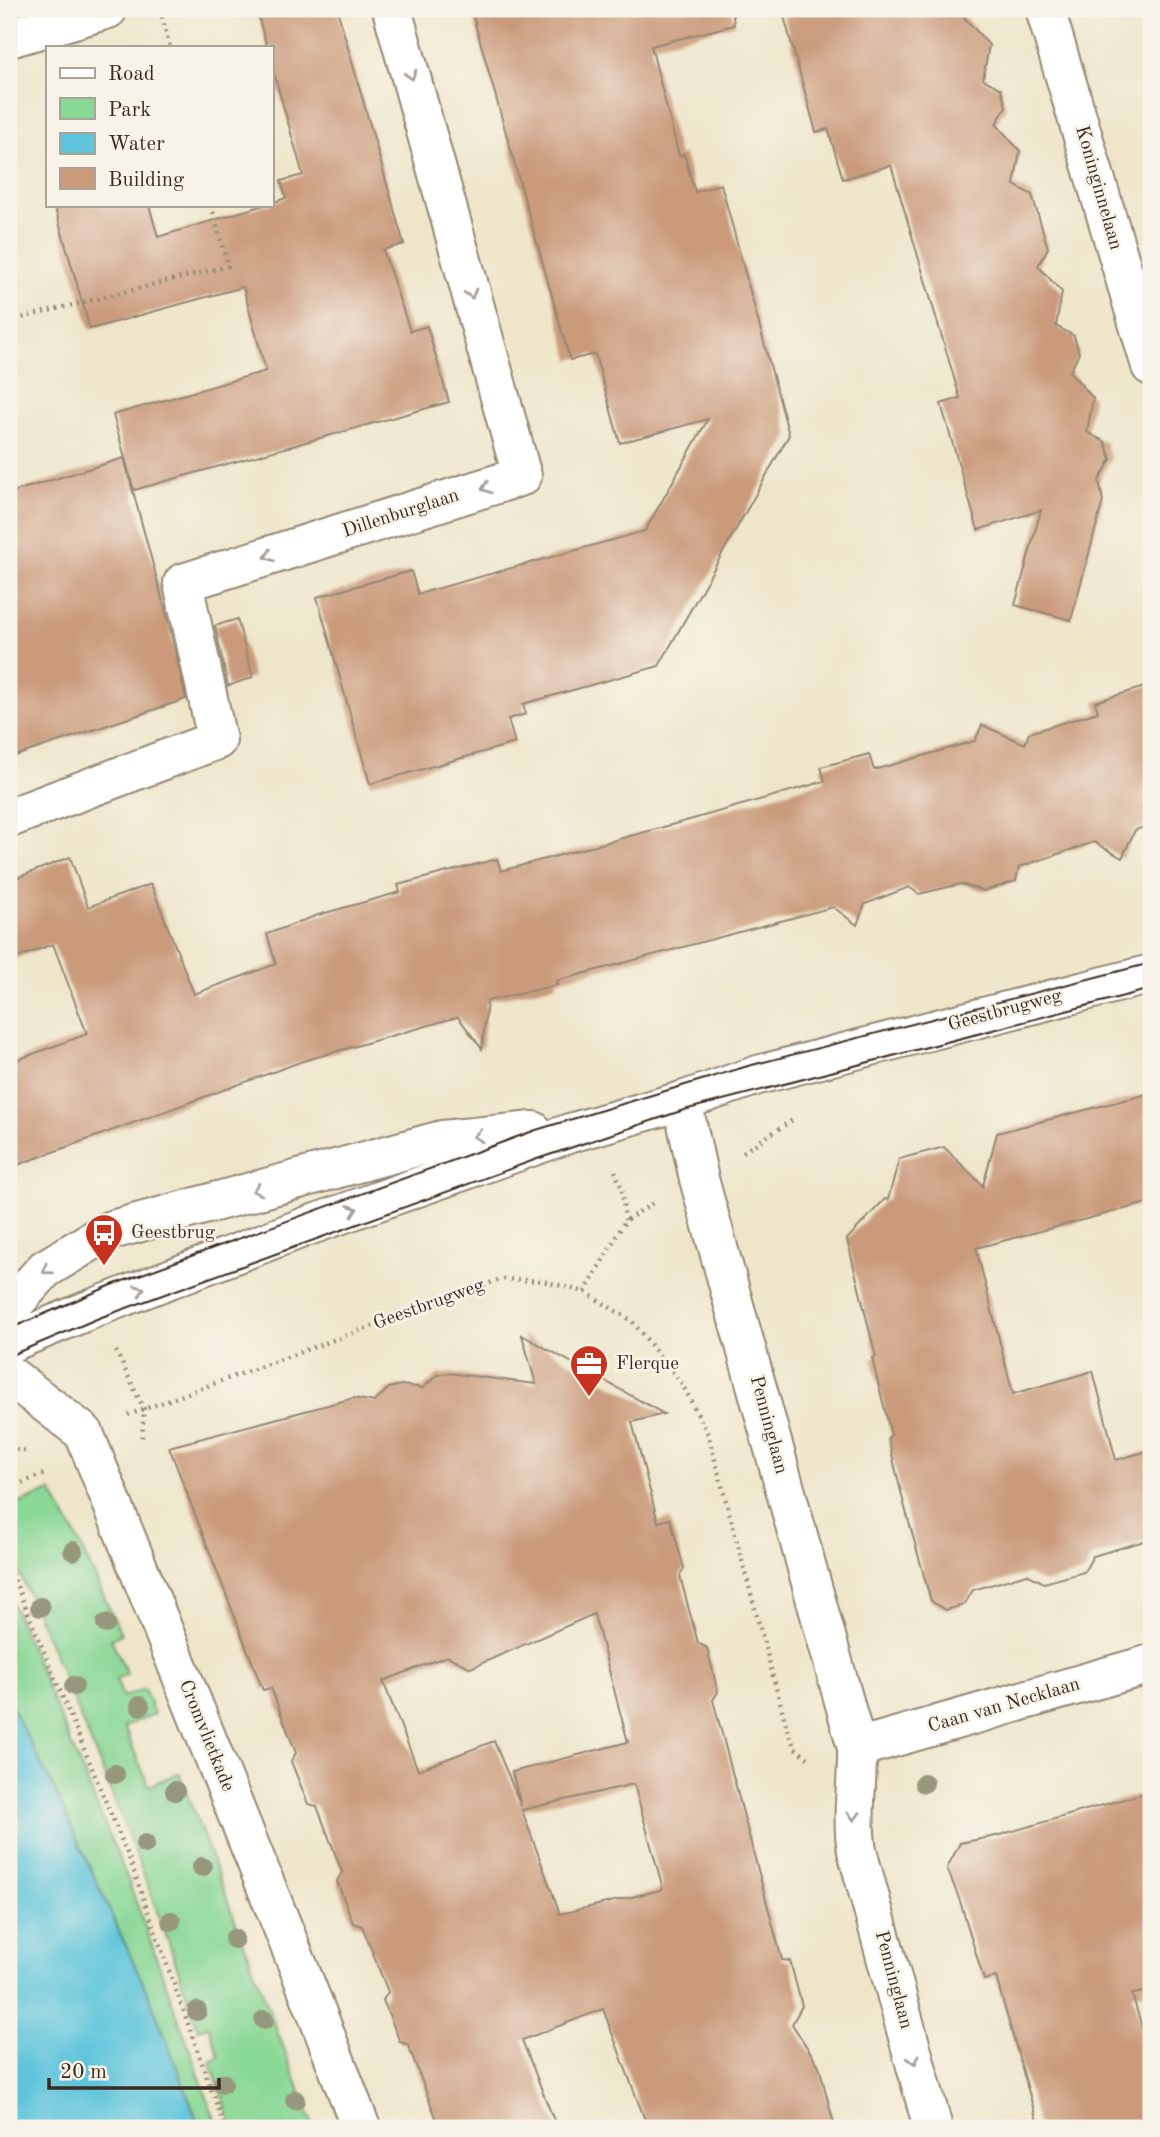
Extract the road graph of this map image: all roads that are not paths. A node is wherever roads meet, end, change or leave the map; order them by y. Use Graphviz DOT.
graph roads {
  1 [pos="108,9"];
  2 [pos="392,9"];
  3 [pos="1045,9"];
  4 [pos="9,38"];
  5 [pos="1151,366"];
  6 [pos="9,818"];
  7 [pos="1151,974"];
  8 [pos="682,1101"];
  9 [pos="570,1133"];
  10 [pos="9,1309"];
  11 [pos="9,1343"];
  12 [pos="9,1375"];
  13 [pos="1151,1664"];
  14 [pos="857,1748"];
  15 [pos="361,2128"];
  16 [pos="933,2128"];
  1 -- 4 [label="street"];
  2 -- 6 [label="street, Dillenburglaan, one-way"];
  3 -- 5 [label="street, Koninginnelaan"];
  7 -- 8 [label="street, Geestbrugweg"];
  8 -- 9 [label="street, Geestbrugweg"];
  8 -- 14 [label="street, Penninglaan"];
  9 -- 10 [label="street, Geestbrugweg, one-way"];
  11 -- 9 [label="street, Geestbrugweg, one-way"];
  12 -- 15 [label="street, Cromvlietkade"];
  13 -- 14 [label="street, Caan van Necklaan"];
  14 -- 16 [label="street, Penninglaan, one-way"];
}
